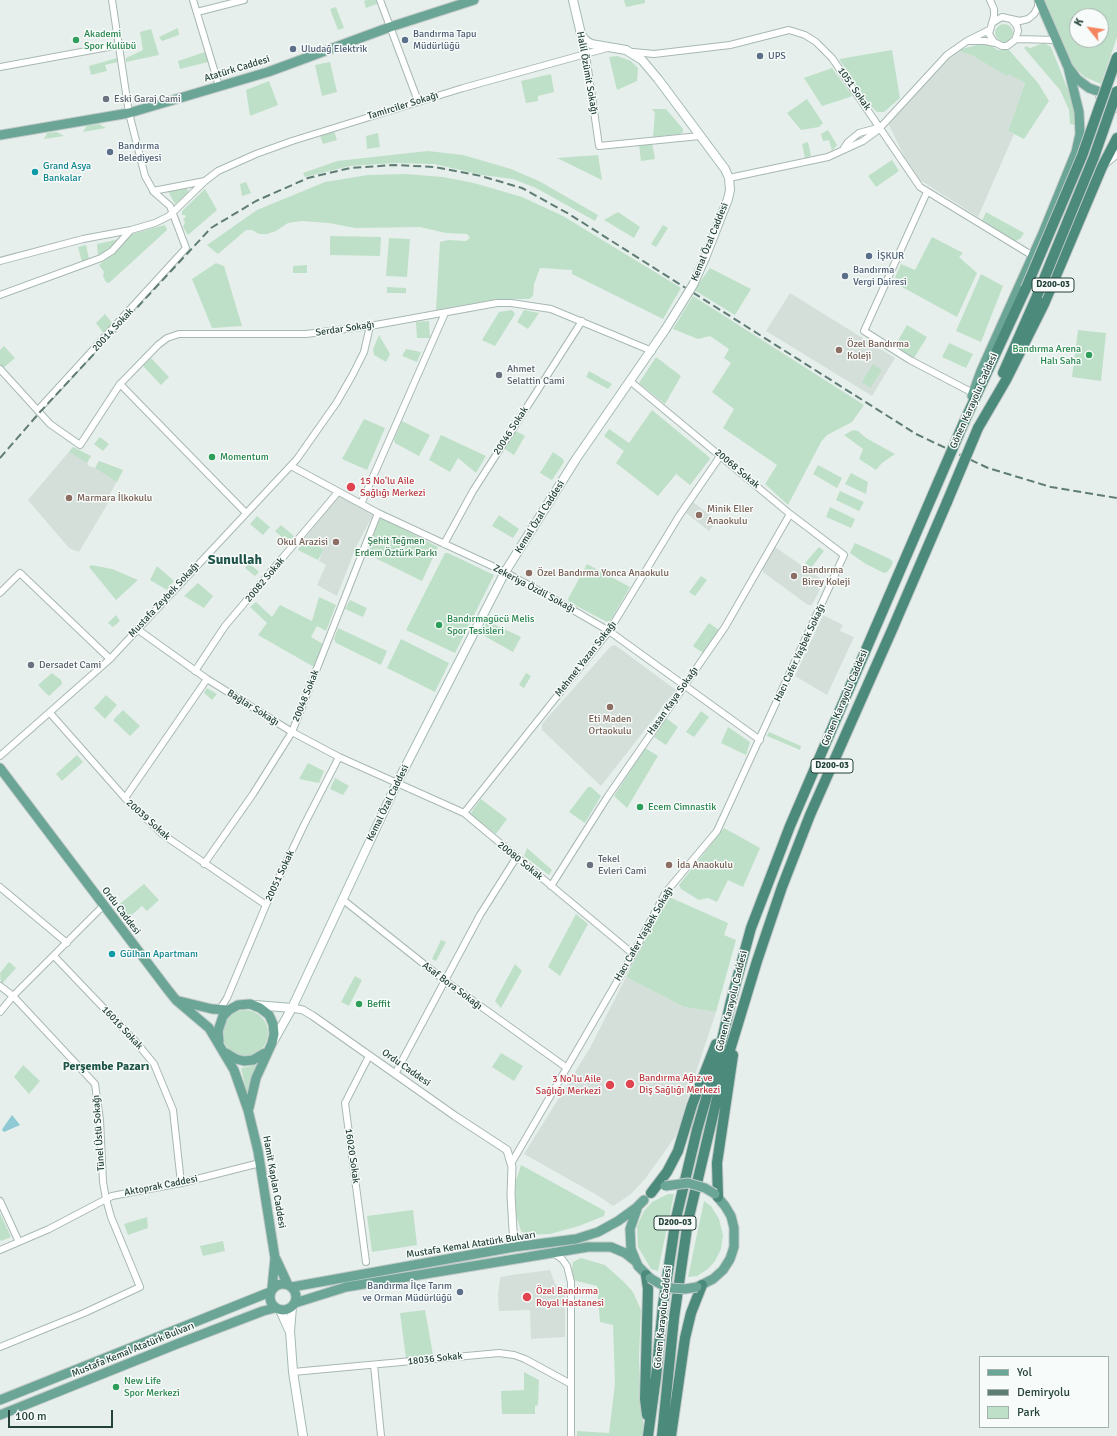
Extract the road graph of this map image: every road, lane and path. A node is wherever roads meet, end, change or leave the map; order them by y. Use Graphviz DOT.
graph roads {
  1 [pos="112,0"];
  2 [pos="193,0"];
  3 [pos="244,0"];
  4 [pos="380,0"];
  5 [pos="474,0"];
  6 [pos="573,0"];
  7 [pos="990,0"];
  8 [pos="1039,0"];
  9 [pos="197,12"];
  10 [pos="1012,20"];
  11 [pos="992,23"];
  12 [pos="390,27"];
  13 [pos="989,30"];
  14 [pos="581,34"];
  15 [pos="1016,39"];
  16 [pos="1057,40"];
  17 [pos="967,41"];
  18 [pos="119,45"];
  19 [pos="998,45"];
  20 [pos="607,48"];
  21 [pos="633,52"];
  22 [pos="654,54"];
  23 [pos="586,55"];
  24 [pos="1117,57"];
  25 [pos="647,66"];
  26 [pos="0,67"];
  27 [pos="1068,67"];
  28 [pos="219,86"];
  29 [pos="1089,88"];
  30 [pos="1117,92"];
  31 [pos="418,101"];
  32 [pos="1117,108"];
  33 [pos="129,113"];
  34 [pos="881,127"];
  35 [pos="0,135"];
  36 [pos="700,136"];
  37 [pos="1117,138"];
  38 [pos="1117,154"];
  39 [pos="1102,167"];
  40 [pos="729,178"];
  41 [pos="205,181"];
  42 [pos="153,190"];
  43 [pos="927,192"];
  44 [pos="173,213"];
  45 [pos="131,230"];
  46 [pos="1033,256"];
  47 [pos="0,261"];
  48 [pos="0,295"];
  49 [pos="445,313"];
  50 [pos="582,321"];
  51 [pos="370,326"];
  52 [pos="652,351"];
  53 [pos="0,369"];
  54 [pos="630,381"];
  55 [pos="120,384"];
  56 [pos="973,393"];
  57 [pos="38,410"];
  58 [pos="965,420"];
  59 [pos="978,428"];
  60 [pos="721,455"];
  61 [pos="291,466"];
  62 [pos="338,492"];
  63 [pos="361,504"];
  64 [pos="246,513"];
  65 [pos="378,513"];
  66 [pos="790,514"];
  67 [pos="444,544"];
  68 [pos="844,555"];
  69 [pos="505,572"];
  70 [pos="0,593"];
  71 [pos="137,629"];
  72 [pos="609,631"];
  73 [pos="110,659"];
  74 [pos="195,671"];
  75 [pos="207,679"];
  76 [pos="684,687"];
  77 [pos="50,713"];
  78 [pos="292,732"];
  79 [pos="760,740"];
  80 [pos="0,756"];
  81 [pos="339,757"];
  82 [pos="0,768"];
  83 [pos="398,783"];
  84 [pos="124,798"];
  85 [pos="464,813"];
  86 [pos="516,858"];
  87 [pos="204,864"];
  88 [pos="551,886"];
  89 [pos="0,887"];
  90 [pos="342,899"];
  91 [pos="266,905"];
  92 [pos="103,906"];
  93 [pos="67,943"];
  94 [pos="633,954"];
  95 [pos="54,956"];
  96 [pos="444,980"];
  97 [pos="0,986"];
  98 [pos="299,993"];
  99 [pos="13,996"];
  100 [pos="227,998"];
  101 [pos="176,1000"];
  102 [pos="255,1005"];
  103 [pos="272,1005"];
  104 [pos="292,1008"];
  105 [pos="227,1009"];
  106 [pos="0,1012"];
  107 [pos="725,1024"];
  108 [pos="734,1035"];
  109 [pos="272,1043"];
  110 [pos="222,1048"];
  111 [pos="267,1052"];
  112 [pos="369,1056"];
  113 [pos="567,1068"];
  114 [pos="395,1074"];
  115 [pos="248,1110"];
  116 [pos="512,1162"];
  117 [pos="260,1163"];
  118 [pos="181,1183"];
  119 [pos="716,1196"];
  120 [pos="647,1197"];
  121 [pos="106,1199"];
  122 [pos="0,1201"];
  123 [pos="19,1242"];
  124 [pos="514,1247"];
  125 [pos="0,1250"];
  126 [pos="566,1252"];
  127 [pos="555,1254"];
  128 [pos="275,1258"];
  129 [pos="635,1261"];
  130 [pos="366,1262"];
  131 [pos="565,1262"];
  132 [pos="648,1276"];
  133 [pos="290,1286"];
  134 [pos="700,1286"];
  135 [pos="271,1290"];
  136 [pos="293,1305"];
  137 [pos="278,1309"];
  138 [pos="290,1331"];
  139 [pos="0,1346"];
  140 [pos="374,1365"];
  141 [pos="293,1372"];
  142 [pos="570,1384"];
  143 [pos="0,1400"];
  144 [pos="0,1415"];
  145 [pos="648,1431"];
  146 [pos="303,1436"];
  147 [pos="381,1436"];
  148 [pos="571,1436"];
  149 [pos="662,1436"];
  150 [pos="671,1436"];
  1 -- 18 [label="street"];
  2 -- 9 [label="street"];
  3 -- 9 [label="street"];
  4 -- 12 [label="street"];
  5 -- 12 [label="main road, Atatürk Caddesi"];
  6 -- 14 [label="main road, Halil Özümit Sokağı"];
  7 -- 11 [label="street"];
  8 -- 10 [label="street"];
  8 -- 16 [label="main road"];
  9 -- 28 [label="street"];
  10 -- 11 [label="street"];
  10 -- 15 [label="street"];
  11 -- 13 [label="street"];
  12 -- 28 [label="main road, Atatürk Caddesi"];
  12 -- 31 [label="street"];
  13 -- 17 [label="street"];
  13 -- 19 [label="street"];
  14 -- 20 [label="main road, Tamirciler Sokağı"];
  14 -- 23 [label="street, Halil Özümit Sokağı"];
  15 -- 16 [label="street"];
  15 -- 19 [label="street"];
  16 -- 27 [label="main road"];
  17 -- 19 [label="street"];
  17 -- 34 [label="street"];
  18 -- 26 [label="street"];
  18 -- 33 [label="street"];
  20 -- 21 [label="main road, Tamirciler Sokağı"];
  20 -- 23 [label="street, Tamirciler Sokağı"];
  21 -- 22 [label="street, 1051 Sokak"];
  21 -- 25 [label="main road"];
  22 -- 25 [label="street"];
  22 -- 34 [label="street, 1051 Sokak"];
  23 -- 31 [label="street, Tamirciler Sokağı"];
  23 -- 36 [label="street, Halil Özümit Sokağı"];
  24 -- 58 [label="highway, Gönen Karayolu Caddesi / D200-03, bridge"];
  25 -- 36 [label="main road"];
  27 -- 29 [label="main road"];
  27 -- 46 [label="main road"];
  28 -- 33 [label="main road, Atatürk Caddesi"];
  29 -- 30 [label="main road"];
  29 -- 32 [label="street"];
  30 -- 59 [label="highway, Gönen Karayolu Caddesi / D200-03, bridge"];
  31 -- 41 [label="street, Tamirciler Sokağı"];
  33 -- 35 [label="main road, Atatürk Caddesi"];
  33 -- 42 [label="street"];
  34 -- 40 [label="street"];
  34 -- 43 [label="street, 1051 Sokak"];
  36 -- 40 [label="main road"];
  37 -- 39 [label="highway, D200-03"];
  38 -- 39 [label="street"];
  39 -- 59 [label="highway, D200-03"];
  40 -- 52 [label="main road, Kemal Özal Caddesi, bridge"];
  41 -- 42 [label="street, Tamirciler Sokağı"];
  41 -- 44 [label="street, Tamirciler Sokağı"];
  42 -- 44 [label="street"];
  43 -- 46 [label="street, 1051 Sokak"];
  43 -- 56 [label="street"];
  44 -- 45 [label="street, Tamirciler Sokağı"];
  44 -- 57 [label="street, 20014 Sokak"];
  45 -- 47 [label="street, Tamirciler Sokağı"];
  45 -- 48 [label="street"];
  46 -- 56 [label="main road"];
  49 -- 50 [label="street, Serdar Sokağı"];
  49 -- 51 [label="street, Serdar Sokağı"];
  49 -- 63 [label="street"];
  50 -- 52 [label="street, Serdar Sokağı"];
  50 -- 67 [label="street, 20046 Sokak"];
  51 -- 55 [label="street, Serdar Sokağı"];
  51 -- 61 [label="street, Mustafa Zeybek Sokağı"];
  52 -- 54 [label="main road, Kemal Özal Caddesi"];
  53 -- 57 [label="street"];
  54 -- 60 [label="street, 20068 Sokak"];
  54 -- 69 [label="main road, Kemal Özal Caddesi"];
  55 -- 57 [label="street, Serdar Sokağı"];
  55 -- 64 [label="street"];
  56 -- 58 [label="main road"];
  58 -- 107 [label="highway, Gönen Karayolu Caddesi / D200-03, bridge"];
  59 -- 108 [label="highway, Gönen Karayolu Caddesi / D200-03, bridge"];
  60 -- 66 [label="street, 20068 Sokak"];
  60 -- 72 [label="street, Mehmet Yazan Sokağı"];
  61 -- 62 [label="street, Zekeriya Özdil Sokağı"];
  61 -- 64 [label="street, Mustafa Zeybek Sokağı"];
  62 -- 63 [label="street, Zekeriya Özdil Sokağı"];
  62 -- 74 [label="street, 20082 Sokak"];
  63 -- 65 [label="street, Zekeriya Özdil Sokağı"];
  64 -- 71 [label="street, Mustafa Zeybek Sokağı"];
  65 -- 67 [label="street, Zekeriya Özdil Sokağı"];
  65 -- 78 [label="street, 20048 Sokak"];
  66 -- 68 [label="street, 20068 Sokak"];
  66 -- 76 [label="street, Hasan Kaya Sokağı"];
  67 -- 69 [label="street, Zekeriya Özdil Sokağı"];
  68 -- 79 [label="street, Hacı Cafer Yaşbek Sokağı"];
  69 -- 72 [label="street, Zekeriya Özdil Sokağı"];
  69 -- 83 [label="main road, Kemal Özal Caddesi"];
  70 -- 73 [label="street"];
  71 -- 73 [label="street, Mustafa Zeybek Sokağı"];
  71 -- 74 [label="street, Bağlar Sokağı"];
  72 -- 76 [label="street, Zekeriya Özdil Sokağı"];
  72 -- 85 [label="street, Mehmet Yazan Sokağı"];
  73 -- 77 [label="street, Mustafa Zeybek Sokağı"];
  74 -- 75 [label="street, Bağlar Sokağı"];
  75 -- 78 [label="street, Bağlar Sokağı"];
  75 -- 84 [label="street"];
  76 -- 79 [label="street, Zekeriya Özdil Sokağı"];
  76 -- 88 [label="street, Hasan Kaya Sokağı"];
  77 -- 80 [label="street, Mustafa Zeybek Sokağı"];
  77 -- 84 [label="street, 20039 Sokak"];
  78 -- 81 [label="street, Bağlar Sokağı"];
  78 -- 87 [label="street, 20048 Sokak"];
  79 -- 94 [label="street, Hacı Cafer Yaşbek Sokağı"];
  81 -- 83 [label="street, Bağlar Sokağı"];
  81 -- 91 [label="street, 20051 Sokak"];
  82 -- 92 [label="main road, Ordu Caddesi"];
  83 -- 85 [label="street, 20080 Sokak"];
  83 -- 90 [label="main road, Kemal Özal Caddesi"];
  84 -- 87 [label="street, 20039 Sokak"];
  85 -- 86 [label="street, 20080 Sokak"];
  86 -- 88 [label="street, 20080 Sokak"];
  86 -- 96 [label="street"];
  87 -- 91 [label="street, 20039 Sokak"];
  88 -- 94 [label="street, 20080 Sokak"];
  89 -- 93 [label="street"];
  90 -- 96 [label="street, Asaf Bora Sokağı"];
  90 -- 98 [label="main road, Kemal Özal Caddesi"];
  91 -- 100 [label="street, 20051 Sokak"];
  92 -- 93 [label="street"];
  92 -- 101 [label="main road, Ordu Caddesi"];
  93 -- 95 [label="street"];
  94 -- 113 [label="street, Hacı Cafer Yaşbek Sokağı"];
  95 -- 99 [label="street"];
  95 -- 118 [label="street, 16016 Sokak"];
  96 -- 113 [label="street, Asaf Bora Sokağı"];
  96 -- 114 [label="street"];
  97 -- 99 [label="street, Tünel Üstü Sokağı"];
  98 -- 103 [label="main road"];
  98 -- 104 [label="main road, Kemal Özal Caddesi"];
  99 -- 106 [label="street"];
  99 -- 121 [label="street, Tünel Üstü Sokağı"];
  100 -- 105 [label="street, 20051 Sokak"];
  100 -- 105 [label="street"];
  101 -- 105 [label="main road, Ordu Caddesi"];
  101 -- 110 [label="main road, Hamit Kaplan Caddesi"];
  102 -- 103 [label="main road, Ordu Caddesi"];
  102 -- 105 [label="main road, Ordu Caddesi"];
  102 -- 109 [label="main road"];
  103 -- 104 [label="main road, Ordu Caddesi"];
  104 -- 109 [label="main road, Hamit Kaplan Caddesi"];
  104 -- 112 [label="street, Ordu Caddesi"];
  105 -- 110 [label="main road"];
  107 -- 120 [label="highway"];
  107 -- 145 [label="highway, Gönen Karayolu Caddesi / D200-03"];
  108 -- 119 [label="highway"];
  108 -- 149 [label="highway, Gönen Karayolu Caddesi / D200-03"];
  109 -- 111 [label="main road, Hamit Kaplan Caddesi"];
  110 -- 111 [label="main road, Hamit Kaplan Caddesi"];
  110 -- 115 [label="main road, Hamit Kaplan Caddesi"];
  111 -- 115 [label="main road, Hamit Kaplan Caddesi"];
  112 -- 114 [label="street, Ordu Caddesi"];
  112 -- 130 [label="street, 16020 Sokak"];
  113 -- 116 [label="street, Hacı Cafer Yaşbek Sokağı"];
  114 -- 116 [label="street, Ordu Caddesi"];
  115 -- 117 [label="main road, Hamit Kaplan Caddesi"];
  116 -- 124 [label="street"];
  117 -- 118 [label="street, Aktoprak Caddesi"];
  117 -- 128 [label="main road, Hamit Kaplan Caddesi"];
  118 -- 121 [label="street, Aktoprak Caddesi"];
  119 -- 120 [label="main road, bridge"];
  119 -- 134 [label="main road"];
  120 -- 124 [label="main road, Mustafa Kemal Atatürk Bulvarı"];
  120 -- 129 [label="main road"];
  121 -- 123 [label="street, Aktoprak Caddesi"];
  121 -- 139 [label="street, Tünel Üstü Sokağı"];
  122 -- 123 [label="street"];
  123 -- 125 [label="street, Aktoprak Caddesi"];
  124 -- 133 [label="main road, Mustafa Kemal Atatürk Bulvarı"];
  126 -- 127 [label="main road, Mustafa Kemal Atatürk Bulvarı"];
  126 -- 129 [label="main road, Mustafa Kemal Atatürk Bulvarı"];
  126 -- 131 [label="street"];
  127 -- 131 [label="street"];
  127 -- 136 [label="main road, Mustafa Kemal Atatürk Bulvarı"];
  128 -- 133 [label="main road, Hamit Kaplan Caddesi"];
  128 -- 135 [label="main road, Hamit Kaplan Caddesi"];
  129 -- 132 [label="main road"];
  131 -- 142 [label="street"];
  132 -- 134 [label="main road, bridge"];
  132 -- 145 [label="highway, D200-03"];
  133 -- 135 [label="main road, Mustafa Kemal Atatürk Bulvarı"];
  133 -- 136 [label="main road"];
  134 -- 150 [label="highway"];
  135 -- 137 [label="main road"];
  135 -- 143 [label="main road, Mustafa Kemal Atatürk Bulvarı"];
  136 -- 137 [label="main road, Mustafa Kemal Atatürk Bulvarı"];
  136 -- 138 [label="main road"];
  137 -- 138 [label="main road"];
  137 -- 144 [label="main road, Mustafa Kemal Atatürk Bulvarı"];
  138 -- 141 [label="main road"];
  140 -- 141 [label="street, 18036 Sokak"];
  140 -- 142 [label="street, 18036 Sokak"];
  140 -- 147 [label="street"];
  141 -- 146 [label="main road"];
  142 -- 148 [label="street"];
}
